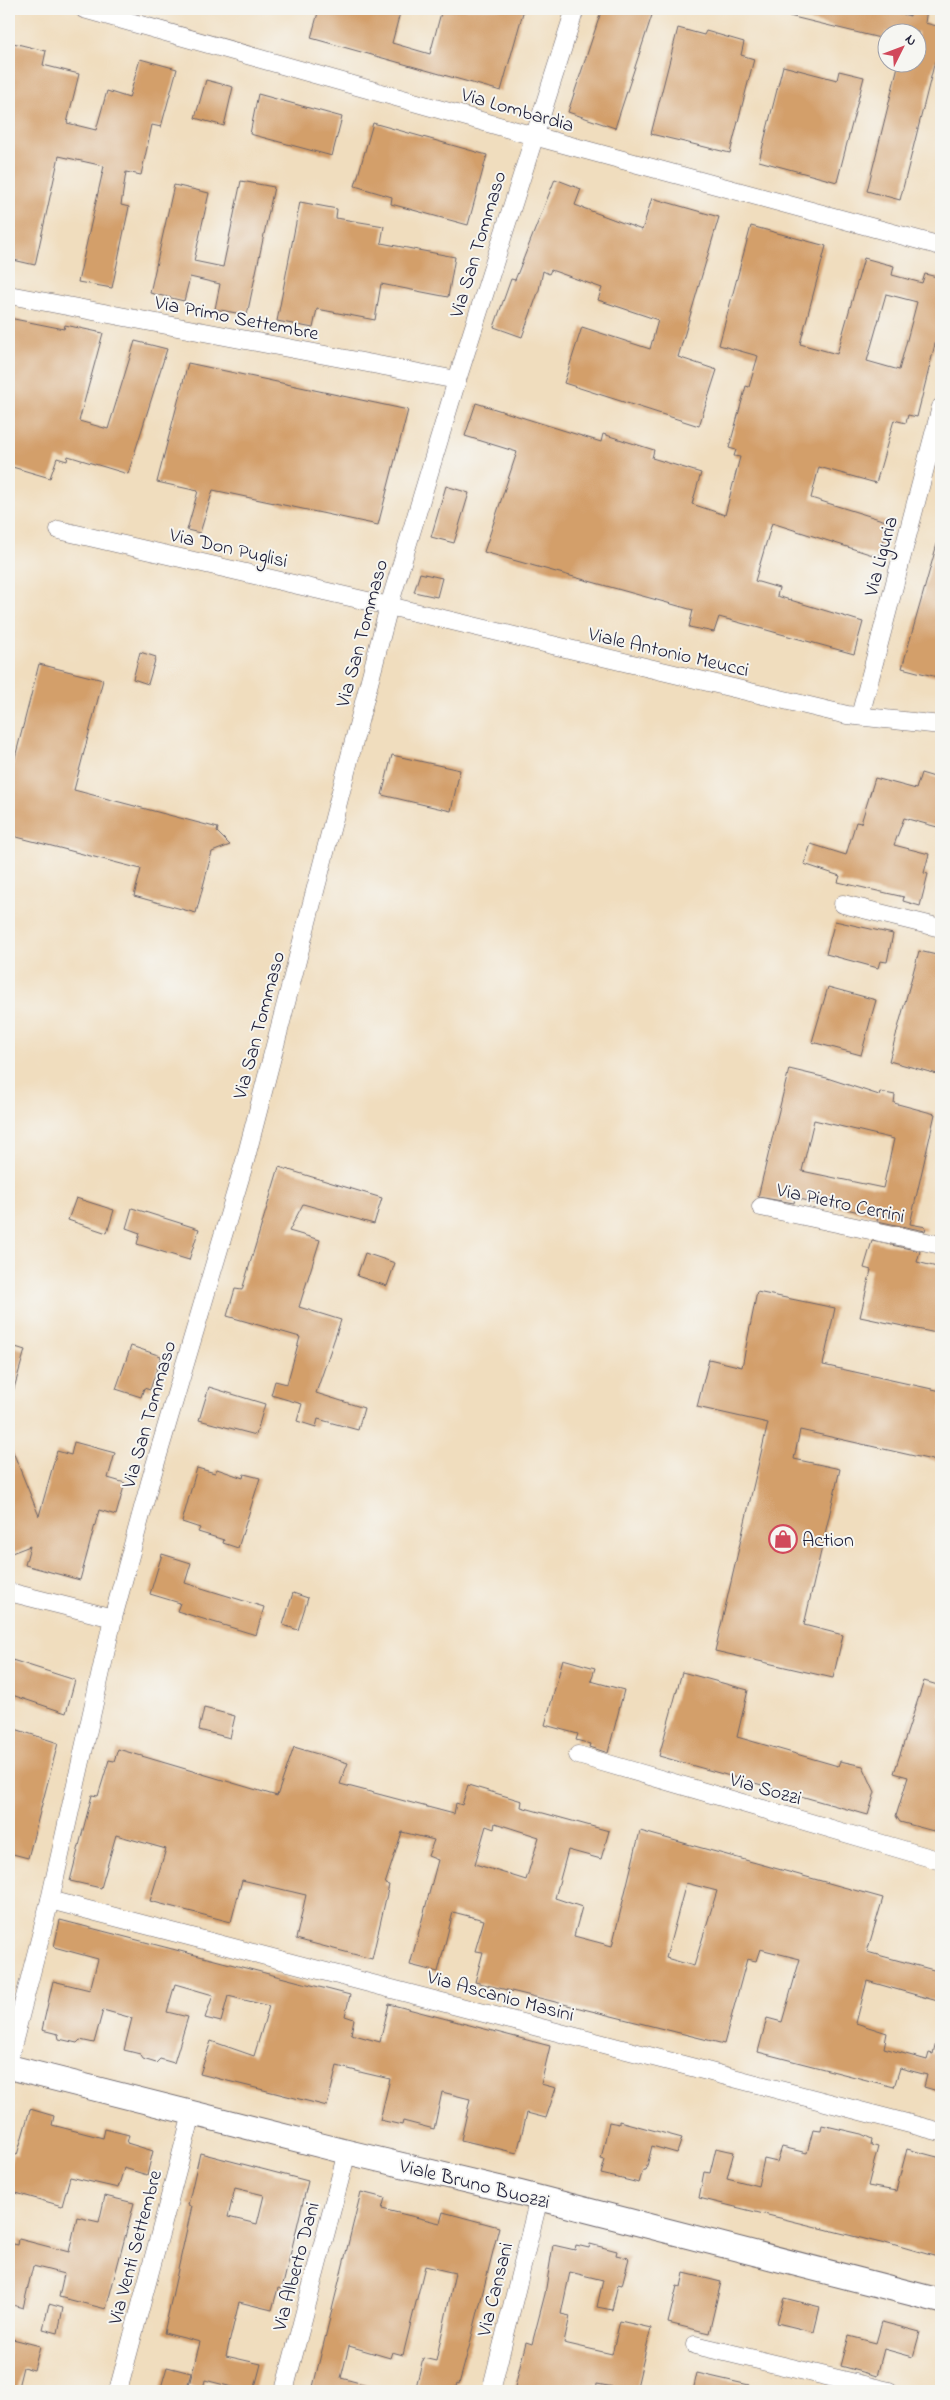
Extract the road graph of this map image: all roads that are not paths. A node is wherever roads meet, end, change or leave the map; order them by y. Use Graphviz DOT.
graph roads {
  1 [pos="84,9"];
  2 [pos="575,9"];
  3 [pos="534,136"];
  4 [pos="941,246"];
  5 [pos="9,295"];
  6 [pos="457,380"];
  7 [pos="941,407"];
  8 [pos="58,530"];
  9 [pos="389,606"];
  10 [pos="860,716"];
  11 [pos="941,725"];
  12 [pos="843,904"];
  13 [pos="941,928"];
  14 [pos="761,1207"];
  15 [pos="941,1246"];
  16 [pos="9,1592"];
  17 [pos="113,1618"];
  18 [pos="578,1755"];
  19 [pos="941,1861"];
  20 [pos="50,1900"];
  21 [pos="9,2059"];
  22 [pos="9,2067"];
  23 [pos="192,2114"];
  24 [pos="941,2132"];
  25 [pos="347,2152"];
  26 [pos="539,2198"];
  27 [pos="941,2301"];
  28 [pos="695,2345"];
  29 [pos="118,2391"];
  30 [pos="284,2391"];
  31 [pos="490,2391"];
  32 [pos="889,2391"];
  1 -- 3 [label="street, Via Lombardia"];
  2 -- 3 [label="street, Via San Tommaso"];
  3 -- 4 [label="street, Via Lombardia"];
  3 -- 6 [label="street, Via San Tommaso"];
  5 -- 6 [label="street, Via Primo Settembre"];
  6 -- 9 [label="street, Via San Tommaso"];
  7 -- 10 [label="street, Via Liguria"];
  8 -- 9 [label="street, Via Don Puglisi"];
  9 -- 10 [label="street, Viale Antonio Meucci"];
  9 -- 17 [label="street, Via San Tommaso"];
  10 -- 11 [label="street, Viale Antonio Meucci"];
  12 -- 13 [label="street"];
  14 -- 15 [label="street, Via Pietro Cerrini"];
  16 -- 17 [label="street"];
  17 -- 20 [label="street, Via San Tommaso"];
  18 -- 19 [label="street, Via Sozzi"];
  20 -- 21 [label="street, Via San Tommaso"];
  20 -- 24 [label="street, Via Ascanio Masini"];
  22 -- 23 [label="main road, Viale Bruno Buozzi"];
  23 -- 25 [label="main road, Viale Bruno Buozzi"];
  23 -- 29 [label="street, Via Venti Settembre"];
  25 -- 26 [label="main road, Viale Bruno Buozzi"];
  25 -- 30 [label="street, Via Alberto Dani"];
  26 -- 27 [label="main road, Viale Bruno Buozzi"];
  26 -- 31 [label="street, Via Cansani"];
  28 -- 32 [label="street"];
}
